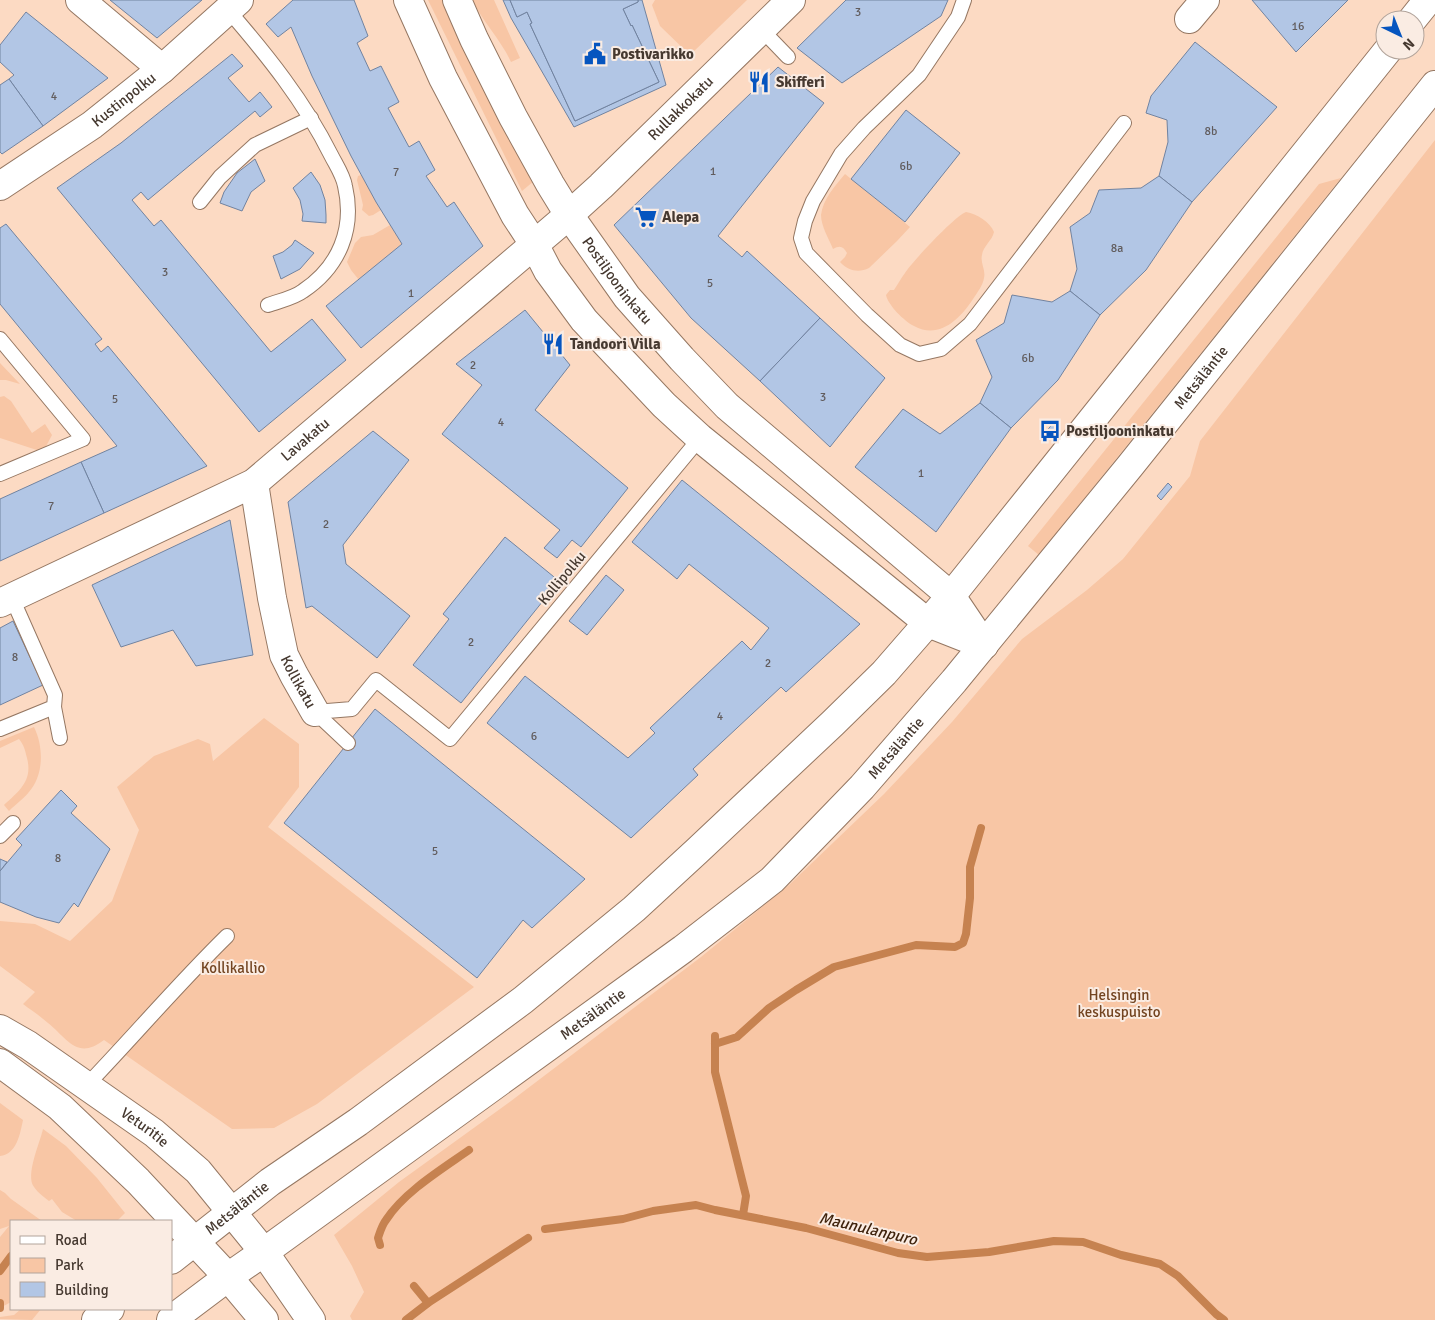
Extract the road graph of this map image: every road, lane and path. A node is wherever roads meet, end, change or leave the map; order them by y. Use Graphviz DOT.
graph roads {
  1 [pos="80,0"];
  2 [pos="408,0"];
  3 [pos="456,0"];
  4 [pos="791,0"];
  5 [pos="964,0"];
  6 [pos="1428,0"];
  7 [pos="234,5"];
  8 [pos="1420,10"];
  9 [pos="761,29"];
  10 [pos="788,57"];
  11 [pos="1380,60"];
  12 [pos="162,69"];
  13 [pos="1435,85"];
  14 [pos="311,118"];
  15 [pos="1124,123"];
  16 [pos="0,186"];
  17 [pos="200,202"];
  18 [pos="569,215"];
  19 [pos="534,244"];
  20 [pos="268,305"];
  21 [pos="0,339"];
  22 [pos="700,438"];
  23 [pos="0,474"];
  24 [pos="254,483"];
  25 [pos="952,596"];
  26 [pos="6,600"];
  27 [pos="928,623"];
  28 [pos="984,645"];
  29 [pos="54,707"];
  30 [pos="315,712"];
  31 [pos="0,729"];
  32 [pos="60,738"];
  33 [pos="450,739"];
  34 [pos="348,743"];
  35 [pos="13,822"];
  36 [pos="0,836"];
  37 [pos="227,936"];
  38 [pos="0,1029"];
  39 [pos="0,1063"];
  40 [pos="86,1086"];
  41 [pos="231,1212"];
  42 [pos="195,1241"];
  43 [pos="264,1252"];
  44 [pos="172,1259"];
  45 [pos="228,1277"];
  46 [pos="109,1310"];
  47 [pos="96,1320"];
  48 [pos="170,1320"];
  49 [pos="264,1320"];
  50 [pos="311,1320"];
  1 -- 12 [label="main road"];
  2 -- 19 [label="main road"];
  3 -- 18 [label="main road, Postiljooninkatu"];
  4 -- 9 [label="main road, Rullakkokatu"];
  5 -- 15 [label="lane"];
  6 -- 8 [label="main road"];
  7 -- 12 [label="main road, Kustinpolku"];
  7 -- 14 [label="lane"];
  9 -- 10 [label="lane"];
  9 -- 18 [label="main road, Rullakkokatu"];
  11 -- 25 [label="main road, Metsäläntie"];
  12 -- 16 [label="main road, Kustinpolku"];
  13 -- 28 [label="main road, Metsäläntie"];
  14 -- 17 [label="lane"];
  14 -- 20 [label="lane"];
  18 -- 19 [label="main road, Lavakatu"];
  18 -- 25 [label="main road, Postiljooninkatu"];
  19 -- 22 [label="main road"];
  19 -- 24 [label="main road, Lavakatu"];
  21 -- 23 [label="lane"];
  22 -- 27 [label="main road"];
  22 -- 33 [label="lane, Kollipolku"];
  24 -- 26 [label="main road, Lavakatu"];
  24 -- 30 [label="main road, Kollikatu"];
  25 -- 27 [label="main road, Metsäläntie"];
  25 -- 28 [label="main road, Postiljooninkatu"];
  26 -- 29 [label="lane"];
  27 -- 28 [label="main road"];
  27 -- 41 [label="main road, Metsäläntie"];
  28 -- 43 [label="main road, Metsäläntie"];
  29 -- 31 [label="lane"];
  29 -- 32 [label="lane"];
  30 -- 33 [label="lane, Kollikatu"];
  30 -- 34 [label="lane"];
  35 -- 36 [label="lane"];
  37 -- 40 [label="lane"];
  38 -- 40 [label="main road, Veturitie"];
  39 -- 42 [label="main road"];
  40 -- 41 [label="main road, Veturitie"];
  41 -- 42 [label="main road, Metsäläntie"];
  41 -- 43 [label="main road, Veturitie"];
  42 -- 44 [label="main road, Metsäläntie"];
  42 -- 45 [label="main road"];
  43 -- 45 [label="main road, Metsäläntie"];
  43 -- 50 [label="main road, Veturitie"];
  45 -- 48 [label="main road, Metsäläntie"];
  45 -- 49 [label="main road"];
  46 -- 47 [label="main road"];
}
